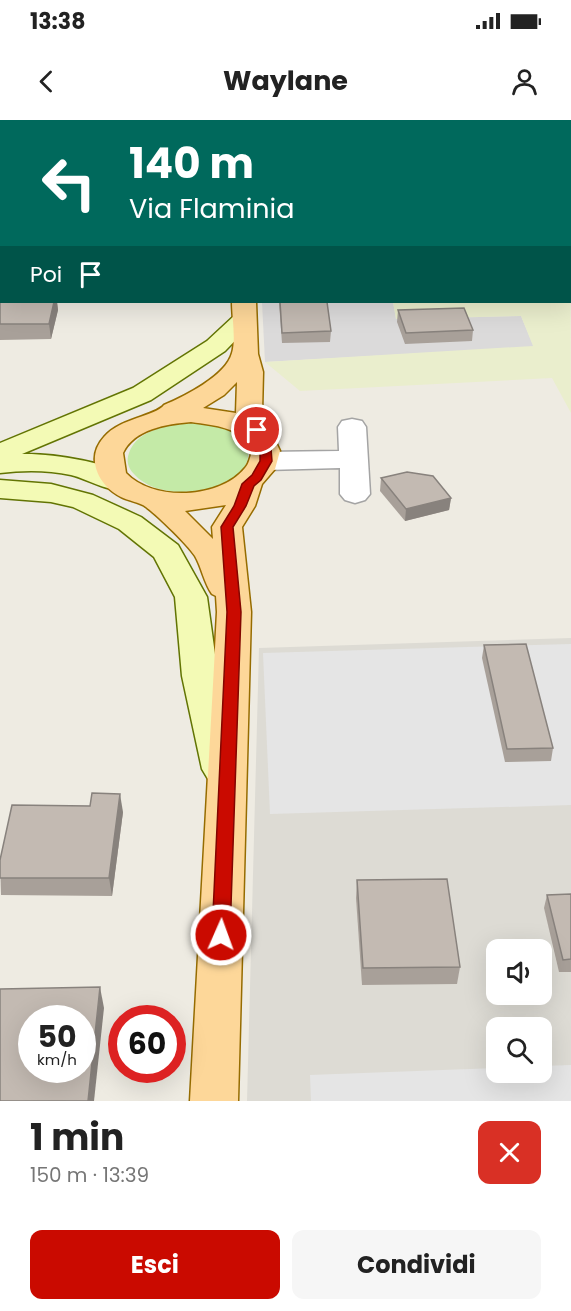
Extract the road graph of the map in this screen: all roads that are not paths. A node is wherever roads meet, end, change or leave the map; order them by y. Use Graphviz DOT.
graph roads {
  1 [pos="244,311"];
  2 [pos="245,354"];
  3 [pos="140,424"];
  4 [pos="352,427"];
  5 [pos="0,453"];
  6 [pos="353,459"];
  7 [pos="0,463"];
  8 [pos="260,465"];
  9 [pos="120,483"];
  10 [pos="0,489"];
  11 [pos="355,494"];
  12 [pos="156,500"];
  13 [pos="234,612"];
  14 [pos="226,793"];
  15 [pos="214,1101"];
  1 -- 2 [label="main road"];
  1 -- 5 [label="main road"];
  2 -- 3 [label="main road"];
  2 -- 8 [label="main road"];
  3 -- 7 [label="main road"];
  3 -- 8 [label="main road"];
  3 -- 9 [label="main road"];
  4 -- 6 [label="street"];
  6 -- 8 [label="street"];
  6 -- 11 [label="street"];
  7 -- 9 [label="main road"];
  8 -- 12 [label="main road"];
  8 -- 13 [label="main road"];
  9 -- 12 [label="main road"];
  10 -- 14 [label="main road"];
  12 -- 13 [label="main road"];
  13 -- 14 [label="main road"];
  14 -- 15 [label="main road"];
}
